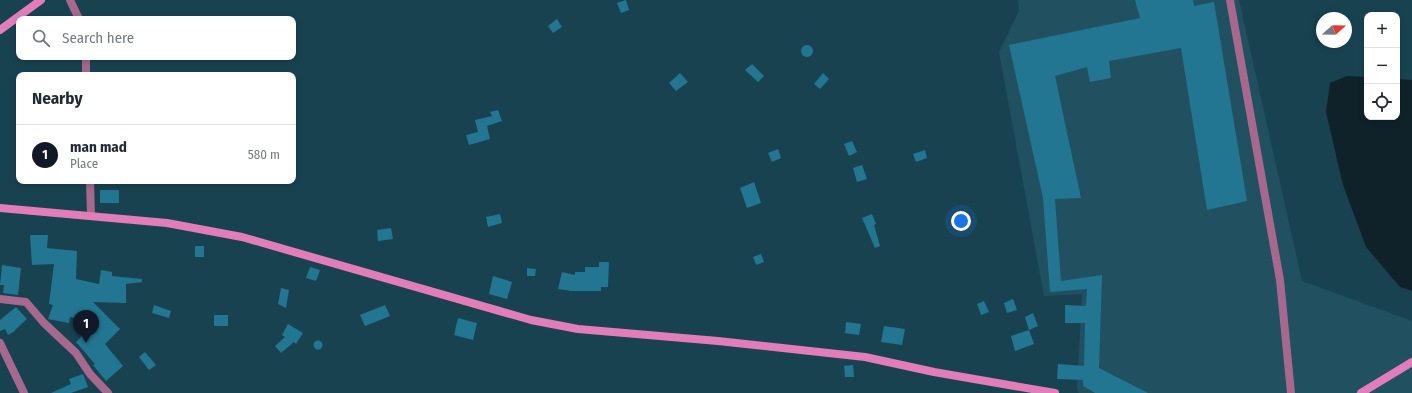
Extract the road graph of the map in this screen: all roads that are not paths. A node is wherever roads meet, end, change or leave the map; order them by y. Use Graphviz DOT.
graph roads {
  1 [pos="41,0"];
  2 [pos="70,0"];
  3 [pos="1230,0"];
  4 [pos="19,16"];
  5 [pos="78,16"];
  6 [pos="16,18"];
  7 [pos="0,30"];
  8 [pos="86,60"];
  9 [pos="86,72"];
  10 [pos="90,184"];
  11 [pos="0,208"];
  12 [pos="91,216"];
  13 [pos="0,299"];
  14 [pos="0,343"];
  15 [pos="1412,362"];
  16 [pos="24,393"];
  17 [pos="108,393"];
  18 [pos="1055,393"];
  19 [pos="1291,393"];
  20 [pos="1361,393"];
  1 -- 4 [label="street"];
  2 -- 5 [label="street"];
  3 -- 19 [label="street"];
  6 -- 7 [label="street"];
  8 -- 9 [label="street"];
  10 -- 12 [label="street"];
  11 -- 12 [label="street"];
  12 -- 18 [label="street"];
  13 -- 17 [label="street"];
  14 -- 16 [label="street"];
  15 -- 20 [label="street"];
}
